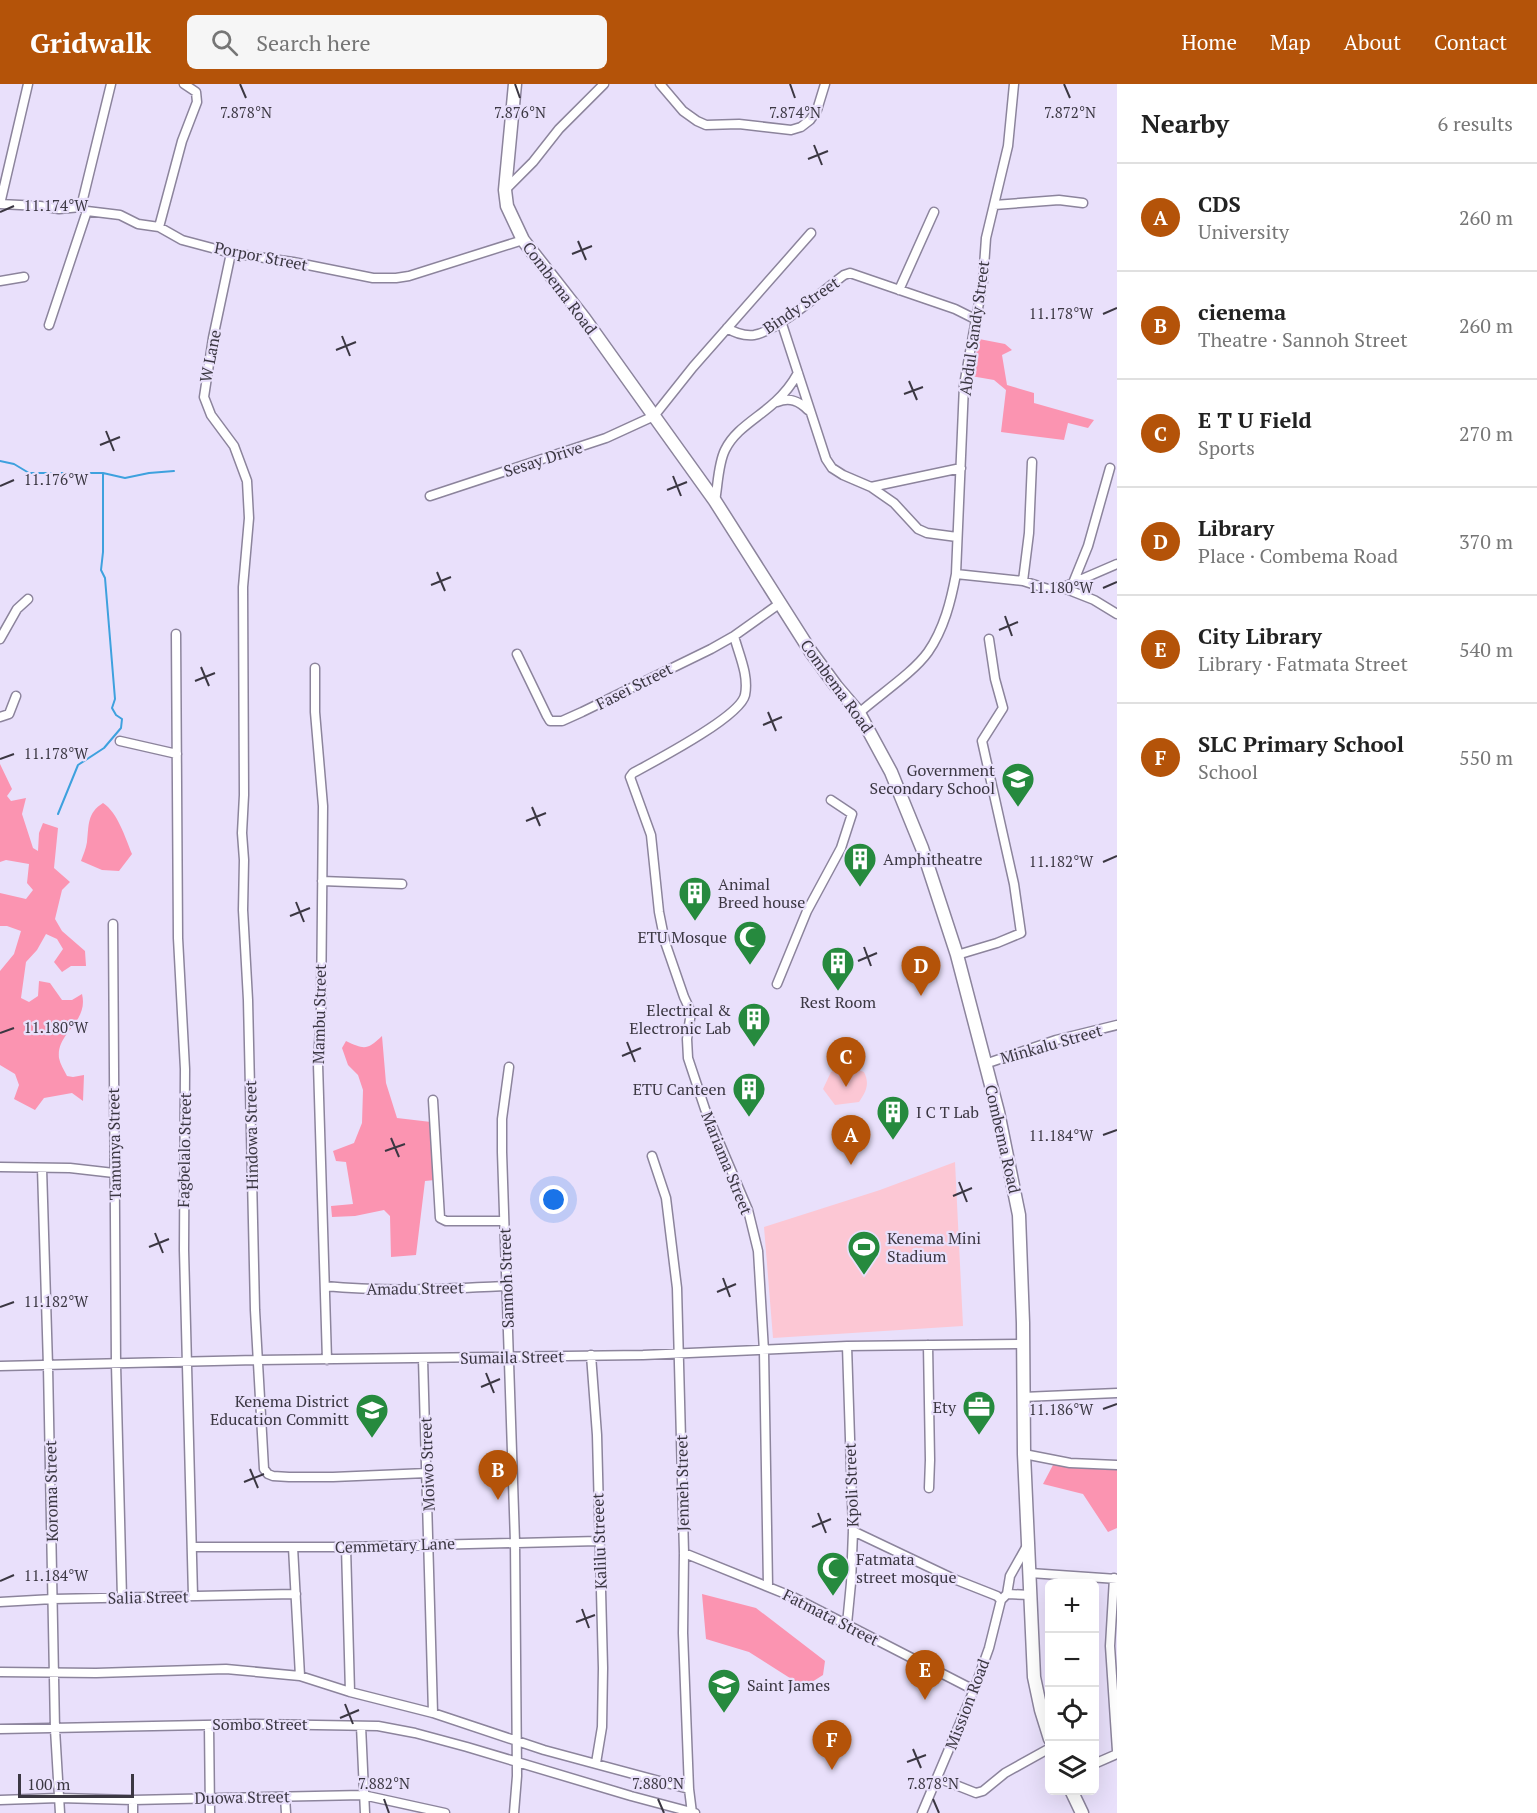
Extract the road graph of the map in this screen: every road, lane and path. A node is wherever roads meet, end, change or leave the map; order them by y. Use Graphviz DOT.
graph roads {
  1 [pos="28,84"];
  2 [pos="111,84"];
  3 [pos="184,84"];
  4 [pos="515,84"];
  5 [pos="604,84"];
  6 [pos="660,84"];
  7 [pos="825,84"];
  8 [pos="1014,84"];
  9 [pos="505,190"];
  10 [pos="1083,203"];
  11 [pos="0,204"];
  12 [pos="994,205"];
  13 [pos="84,209"];
  14 [pos="934,212"];
  15 [pos="159,227"];
  16 [pos="811,233"];
  17 [pos="523,240"];
  18 [pos="231,253"];
  19 [pos="24,277"];
  20 [pos="0,281"];
  21 [pos="899,290"];
  22 [pos="975,319"];
  23 [pos="781,321"];
  24 [pos="49,325"];
  25 [pos="727,328"];
  26 [pos="798,373"];
  27 [pos="775,402"];
  28 [pos="810,412"];
  29 [pos="654,416"];
  30 [pos="1032,462"];
  31 [pos="961,468"];
  32 [pos="1110,468"];
  33 [pos="871,487"];
  34 [pos="430,496"];
  35 [pos="715,501"];
  36 [pos="957,537"];
  37 [pos="1117,564"];
  38 [pos="956,574"];
  39 [pos="1023,581"];
  40 [pos="1073,583"];
  41 [pos="1061,587"];
  42 [pos="28,599"];
  43 [pos="779,604"];
  44 [pos="1117,614"];
  45 [pos="176,634"];
  46 [pos="734,636"];
  47 [pos="0,639"];
  48 [pos="989,639"];
  49 [pos="517,654"];
  50 [pos="315,668"];
  51 [pos="16,696"];
  52 [pos="859,713"];
  53 [pos="0,717"];
  54 [pos="120,741"];
  55 [pos="177,754"];
  56 [pos="831,800"];
  57 [pos="322,882"];
  58 [pos="402,884"];
  59 [pos="243,910"];
  60 [pos="112,924"];
  61 [pos="957,955"];
  62 [pos="777,984"];
  63 [pos="1117,1025"];
  64 [pos="985,1064"];
  65 [pos="509,1067"];
  66 [pos="434,1100"];
  67 [pos="652,1156"];
  68 [pos="0,1167"];
  69 [pos="42,1168"];
  70 [pos="114,1173"];
  71 [pos="503,1221"];
  72 [pos="325,1286"];
  73 [pos="505,1286"];
  74 [pos="1023,1344"];
  75 [pos="928,1345"];
  76 [pos="847,1346"];
  77 [pos="764,1351"];
  78 [pos="591,1354"];
  79 [pos="679,1354"];
  80 [pos="509,1357"];
  81 [pos="423,1359"];
  82 [pos="258,1360"];
  83 [pos="327,1360"];
  84 [pos="186,1362"];
  85 [pos="116,1364"];
  86 [pos="0,1366"];
  87 [pos="48,1366"];
  88 [pos="1117,1393"];
  89 [pos="1023,1397"];
  90 [pos="1024,1454"];
  91 [pos="1117,1465"];
  92 [pos="427,1473"];
  93 [pos="929,1488"];
  94 [pos="853,1531"];
  95 [pos="598,1540"];
  96 [pos="515,1542"];
  97 [pos="430,1544"];
  98 [pos="1028,1544"];
  99 [pos="192,1547"];
  100 [pos="293,1547"];
  101 [pos="346,1547"];
  102 [pos="684,1553"];
  103 [pos="1030,1573"];
  104 [pos="1115,1579"];
  105 [pos="768,1586"];
  106 [pos="296,1594"];
  107 [pos="1031,1595"];
  108 [pos="193,1596"];
  109 [pos="1004,1597"];
  110 [pos="122,1598"];
  111 [pos="53,1599"];
  112 [pos="0,1602"];
  113 [pos="847,1624"];
  114 [pos="55,1671"];
  115 [pos="0,1672"];
  116 [pos="300,1676"];
  117 [pos="974,1690"];
  118 [pos="350,1692"];
  119 [pos="433,1713"];
  120 [pos="1045,1723"];
  121 [pos="209,1725"];
  122 [pos="361,1726"];
  123 [pos="0,1729"];
  124 [pos="55,1729"];
  125 [pos="516,1742"];
  126 [pos="1045,1751"];
  127 [pos="1117,1753"];
  128 [pos="516,1762"];
  129 [pos="1099,1762"];
  130 [pos="596,1763"];
  131 [pos="938,1778"];
  132 [pos="689,1789"];
  133 [pos="363,1795"];
  134 [pos="1073,1795"];
  135 [pos="285,1797"];
  136 [pos="59,1798"];
  137 [pos="209,1798"];
  138 [pos="0,1800"];
  139 [pos="133,1800"];
  140 [pos="60,1813"];
  141 [pos="133,1813"];
  142 [pos="210,1813"];
  143 [pos="286,1813"];
  144 [pos="365,1813"];
  145 [pos="445,1813"];
  146 [pos="514,1813"];
  147 [pos="693,1813"];
  148 [pos="922,1813"];
  149 [pos="1082,1813"];
  1 -- 11 [label="street"];
  2 -- 13 [label="street"];
  3 -- 15 [label="street"];
  4 -- 9 [label="street, Combema Road"];
  5 -- 9 [label="street"];
  6 -- 7 [label="street"];
  8 -- 12 [label="street, Abdul Sandy Street"];
  9 -- 17 [label="street, Combema Road"];
  10 -- 12 [label="street"];
  11 -- 13 [label="street, Porpor Street"];
  12 -- 22 [label="street, Abdul Sandy Street"];
  13 -- 15 [label="street, Porpor Street"];
  13 -- 24 [label="street"];
  14 -- 21 [label="street"];
  15 -- 18 [label="street, Porpor Street"];
  16 -- 25 [label="street, Bindy Street"];
  17 -- 18 [label="street, Porpor Street"];
  17 -- 29 [label="street, Combema Road"];
  18 -- 59 [label="street, W Lane"];
  19 -- 20 [label="street"];
  21 -- 22 [label="street, Bindy Street"];
  21 -- 23 [label="street, Bindy Street"];
  22 -- 31 [label="street, Abdul Sandy Street"];
  23 -- 25 [label="street, Bindy Street"];
  23 -- 26 [label="street"];
  25 -- 29 [label="street, Bindy Street"];
  26 -- 27 [label="street"];
  26 -- 28 [label="street"];
  27 -- 28 [label="street"];
  27 -- 35 [label="street"];
  28 -- 33 [label="street"];
  29 -- 34 [label="street, Sesay Drive"];
  29 -- 35 [label="street, Combema Road"];
  30 -- 39 [label="street"];
  31 -- 33 [label="street"];
  31 -- 36 [label="street, Abdul Sandy Street"];
  32 -- 40 [label="street"];
  33 -- 36 [label="street"];
  35 -- 43 [label="street, Combema Road"];
  36 -- 38 [label="street, Abdul Sandy Street"];
  37 -- 40 [label="street"];
  38 -- 39 [label="street"];
  38 -- 52 [label="street, Abdul Sandy Street"];
  39 -- 41 [label="street"];
  40 -- 41 [label="street"];
  41 -- 44 [label="street"];
  42 -- 47 [label="street"];
  43 -- 46 [label="street, Fasei Street"];
  43 -- 52 [label="street, Combema Road"];
  45 -- 55 [label="street, Fagbelalo Street"];
  46 -- 49 [label="street, Fasei Street"];
  46 -- 77 [label="street, Mariama Street"];
  48 -- 61 [label="street"];
  50 -- 57 [label="street, Mambu Street"];
  51 -- 53 [label="street"];
  52 -- 61 [label="street, Combema Road"];
  54 -- 55 [label="street"];
  55 -- 84 [label="street, Fagbelalo Street"];
  56 -- 62 [label="street"];
  57 -- 58 [label="street"];
  57 -- 72 [label="street, Mambu Street"];
  59 -- 82 [label="street, Hindowa Street"];
  60 -- 70 [label="street, Tamunya Street"];
  61 -- 64 [label="street, Combema Road"];
  63 -- 64 [label="street, Minkalu Street"];
  64 -- 74 [label="street, Combema Road"];
  65 -- 71 [label="street, Sannoh Street"];
  66 -- 71 [label="street"];
  67 -- 79 [label="street, Jenneh Street"];
  68 -- 69 [label="street"];
  69 -- 70 [label="street"];
  69 -- 87 [label="street, Koroma Street"];
  70 -- 85 [label="street, Tamunya Street"];
  71 -- 73 [label="street, Sannoh Street"];
  72 -- 73 [label="street, Amadu Street"];
  72 -- 83 [label="street, Mambu Street"];
  73 -- 80 [label="street, Sannoh Street"];
  74 -- 75 [label="street, Sumaila Street"];
  74 -- 89 [label="street, Combema Road"];
  75 -- 76 [label="street, Sumaila Street"];
  75 -- 93 [label="street"];
  76 -- 77 [label="street, Sumaila Street"];
  76 -- 94 [label="street, Kpoli Street"];
  77 -- 79 [label="street, Sumaila Street"];
  77 -- 105 [label="street, Mariama Street"];
  78 -- 79 [label="street, Sumaila Street"];
  78 -- 80 [label="street, Sumaila Street"];
  78 -- 95 [label="street, Kalilu Streeet"];
  79 -- 102 [label="street, Jenneh Street"];
  80 -- 81 [label="street, Sumaila Street"];
  80 -- 96 [label="street, Sannoh Street"];
  81 -- 83 [label="street, Sumaila Street"];
  81 -- 92 [label="street, Moiwo Street"];
  82 -- 83 [label="street, Sumaila Street"];
  82 -- 84 [label="street, Sumaila Street"];
  82 -- 92 [label="street, Hindowa Street"];
  84 -- 85 [label="street, Sumaila Street"];
  84 -- 99 [label="street, Fagbelalo Street"];
  85 -- 87 [label="street, Sumaila Street"];
  85 -- 110 [label="street, Tamunya Street"];
  86 -- 87 [label="street, Sumaila Street"];
  87 -- 111 [label="street, Koroma Street"];
  88 -- 89 [label="street"];
  89 -- 90 [label="street, Combema Road"];
  90 -- 91 [label="street"];
  90 -- 98 [label="street, Combema Road"];
  92 -- 97 [label="street, Moiwo Street"];
  94 -- 109 [label="street"];
  94 -- 113 [label="street, Kpoli Street"];
  95 -- 96 [label="street, Cemmetary Lane"];
  95 -- 130 [label="street, Kalilu Streeet"];
  96 -- 97 [label="street, Cemmetary Lane"];
  96 -- 125 [label="street, Sannoh Street"];
  97 -- 101 [label="street, Cemmetary Lane"];
  97 -- 119 [label="street, Moiwo Street"];
  98 -- 103 [label="street, Combema Road"];
  98 -- 109 [label="street, Mission Road"];
  99 -- 100 [label="street, Cemmetary Lane"];
  99 -- 108 [label="street, Fagbelalo Street"];
  100 -- 101 [label="street, Cemmetary Lane"];
  100 -- 106 [label="street"];
  101 -- 118 [label="street"];
  102 -- 105 [label="street, Fatmata Street"];
  102 -- 132 [label="street, Jenneh Street"];
  103 -- 104 [label="street"];
  103 -- 107 [label="street, Combema Road"];
  104 -- 127 [label="street"];
  105 -- 113 [label="street, Fatmata Street"];
  106 -- 108 [label="street, Salia Street"];
  106 -- 116 [label="street"];
  107 -- 109 [label="street"];
  107 -- 120 [label="street"];
  108 -- 110 [label="street, Salia Street"];
  109 -- 117 [label="street, Mission Road"];
  110 -- 111 [label="street, Salia Street"];
  111 -- 112 [label="street, Salia Street"];
  111 -- 114 [label="street, Koroma Street"];
  113 -- 117 [label="street, Fatmata Street"];
  114 -- 115 [label="street"];
  114 -- 116 [label="street"];
  114 -- 124 [label="street, Koroma Street"];
  116 -- 118 [label="street"];
  117 -- 131 [label="street, Mission Road"];
  118 -- 119 [label="street"];
  119 -- 125 [label="street"];
  121 -- 122 [label="street, Sombo Street"];
  121 -- 124 [label="street, Sombo Street"];
  121 -- 137 [label="street"];
  122 -- 128 [label="street, Sombo Street"];
  122 -- 133 [label="street"];
  123 -- 124 [label="street, Sombo Street"];
  124 -- 136 [label="street, Koroma Street"];
  125 -- 128 [label="street, Sannoh Street"];
  125 -- 130 [label="street"];
  126 -- 131 [label="street"];
  127 -- 129 [label="street"];
  128 -- 146 [label="street"];
  128 -- 147 [label="street, Sombo Street"];
  130 -- 132 [label="street"];
  131 -- 148 [label="street, Mission Road"];
  132 -- 147 [label="street, Jenneh Street"];
  133 -- 135 [label="street, Duowa Street"];
  133 -- 144 [label="street"];
  133 -- 145 [label="street, Duowa Street"];
  134 -- 149 [label="street"];
  135 -- 137 [label="street, Duowa Street"];
  135 -- 143 [label="street"];
  136 -- 138 [label="street, Duowa Street"];
  136 -- 139 [label="street, Duowa Street"];
  136 -- 140 [label="street, Koroma Street"];
  137 -- 139 [label="street, Duowa Street"];
  137 -- 142 [label="street"];
  139 -- 141 [label="street"];
}
